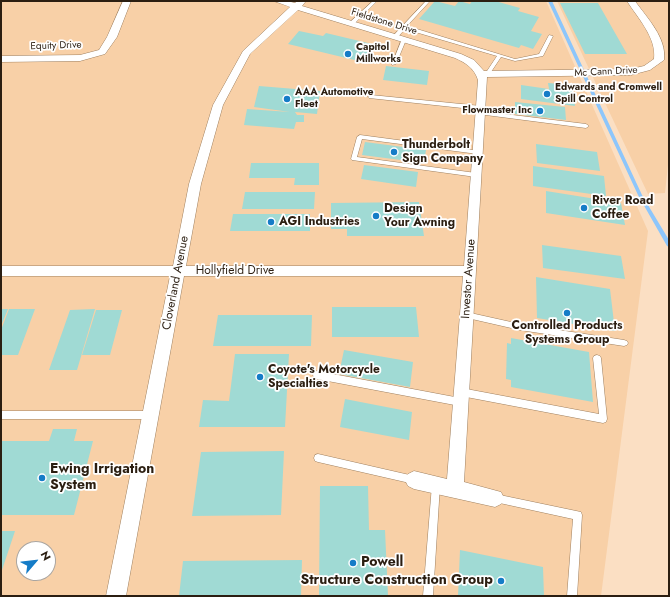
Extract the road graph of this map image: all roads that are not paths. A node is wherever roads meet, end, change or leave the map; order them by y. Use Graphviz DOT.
graph roads {
  1 [pos="127,1"];
  2 [pos="278,1"];
  3 [pos="375,1"];
  4 [pos="428,1"];
  5 [pos="631,1"];
  6 [pos="299,4"];
  7 [pos="351,24"];
  8 [pos="405,27"];
  9 [pos="551,36"];
  10 [pos="400,39"];
  11 [pos="500,55"];
  12 [pos="1,59"];
  13 [pos="394,64"];
  14 [pos="483,73"];
  15 [pos="371,97"];
  16 [pos="481,111"];
  17 [pos="586,126"];
  18 [pos="478,152"];
  19 [pos="476,175"];
  20 [pos="178,270"];
  21 [pos="1,271"];
  22 [pos="469,271"];
  23 [pos="466,315"];
  24 [pos="624,343"];
  25 [pos="597,358"];
  26 [pos="317,375"];
  27 [pos="461,397"];
  28 [pos="1,415"];
  29 [pos="151,415"];
  30 [pos="318,458"];
  31 [pos="414,480"];
  32 [pos="436,485"];
  33 [pos="455,489"];
  34 [pos="495,498"];
  35 [pos="116,596"];
  36 [pos="428,596"];
  37 [pos="572,596"];
  1 -- 12 [label="street, Equity Drive"];
  2 -- 6 [label="street, Fieldstone Drive"];
  3 -- 7 [label="lane"];
  4 -- 8 [label="lane"];
  5 -- 14 [label="street, Mc Cann Drive"];
  6 -- 7 [label="street, Fieldstone Drive"];
  6 -- 20 [label="street, Cloverland Avenue"];
  7 -- 10 [label="street, Fieldstone Drive"];
  8 -- 10 [label="lane"];
  8 -- 11 [label="lane"];
  9 -- 11 [label="lane"];
  10 -- 13 [label="lane"];
  10 -- 14 [label="street, Fieldstone Drive"];
  11 -- 14 [label="lane"];
  14 -- 16 [label="street, Investor Avenue"];
  15 -- 16 [label="lane"];
  16 -- 17 [label="lane"];
  16 -- 18 [label="street, Investor Avenue"];
  18 -- 19 [label="street, Investor Avenue"];
  18 -- 19 [label="lane"];
  19 -- 22 [label="street, Investor Avenue"];
  20 -- 21 [label="street, Hollyfield Drive"];
  20 -- 22 [label="street, Hollyfield Drive"];
  20 -- 29 [label="street, Cloverland Avenue"];
  22 -- 23 [label="street, Investor Avenue"];
  23 -- 24 [label="lane"];
  23 -- 27 [label="street, Investor Avenue"];
  25 -- 27 [label="lane"];
  26 -- 27 [label="lane"];
  27 -- 33 [label="street, Investor Avenue"];
  28 -- 29 [label="lane"];
  29 -- 35 [label="street, Cloverland Avenue"];
  30 -- 31 [label="lane"];
  31 -- 32 [label="street"];
  32 -- 33 [label="street"];
  32 -- 36 [label="lane"];
  33 -- 34 [label="street"];
  34 -- 37 [label="lane"];
}
